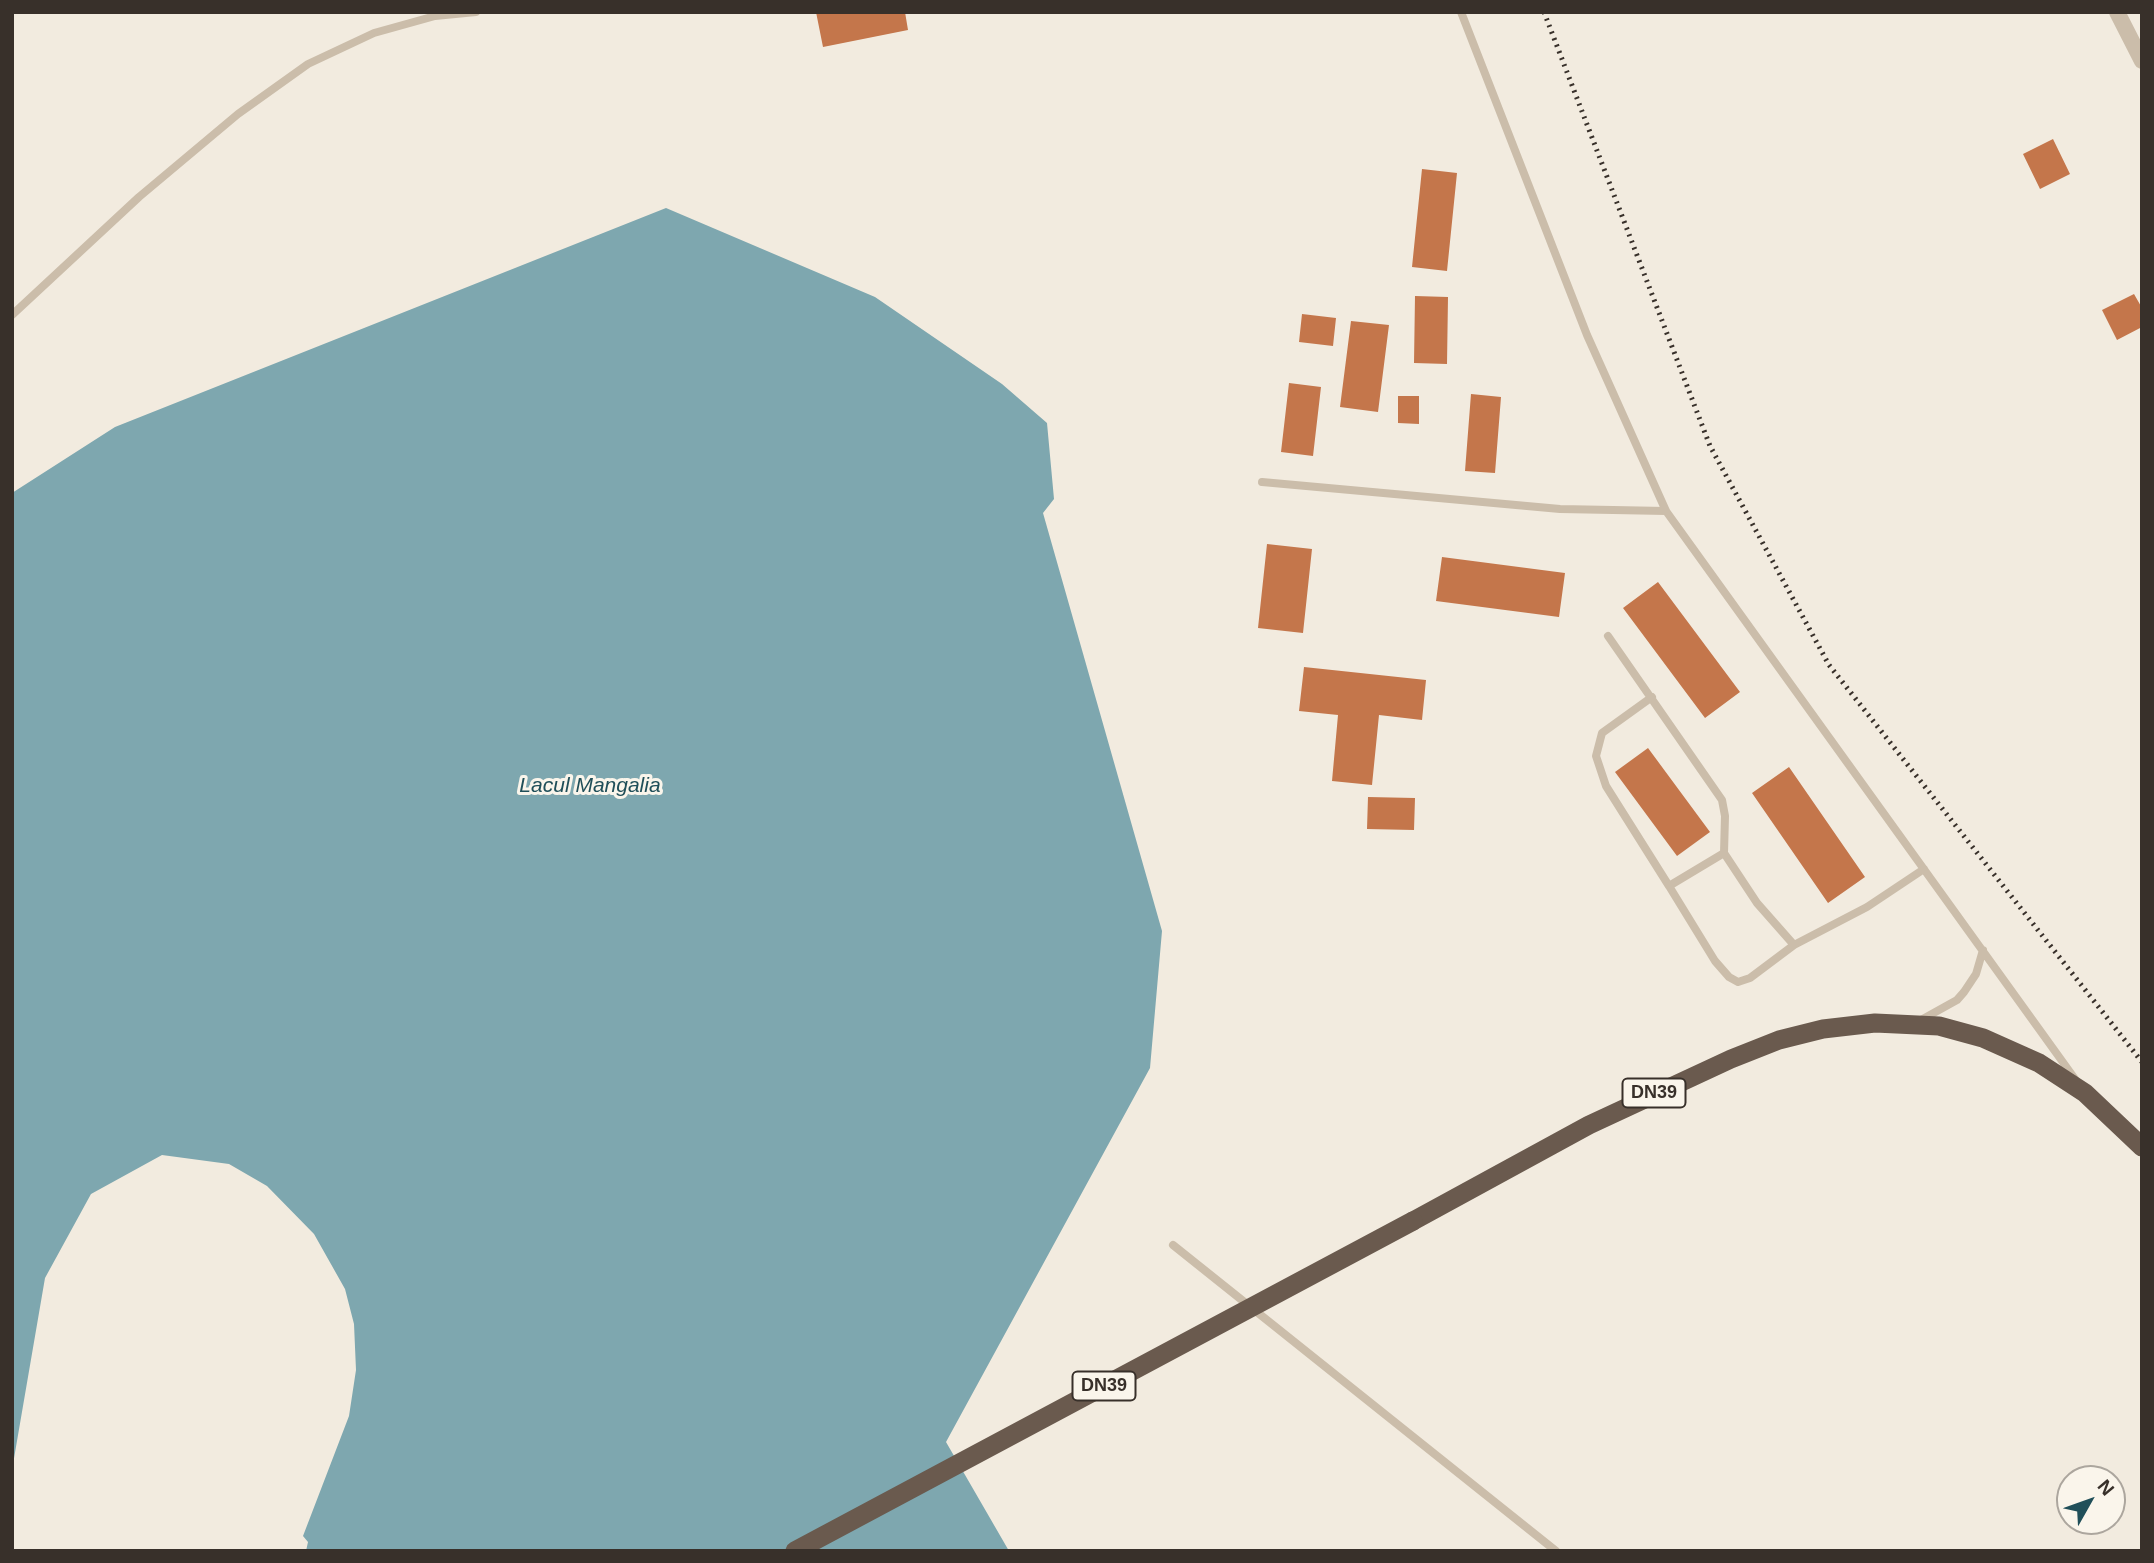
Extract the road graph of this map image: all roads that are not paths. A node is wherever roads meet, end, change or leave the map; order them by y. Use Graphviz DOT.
graph roads {
  1 [pos="476,12"];
  2 [pos="1461,12"];
  3 [pos="2117,12"];
  4 [pos="2142,61"];
  5 [pos="12,315"];
  6 [pos="1262,482"];
  7 [pos="1666,511"];
  8 [pos="1608,636"];
  9 [pos="1652,697"];
  10 [pos="1724,853"];
  11 [pos="1924,869"];
  12 [pos="1669,886"];
  13 [pos="1794,945"];
  14 [pos="1983,950"];
  15 [pos="1915,1023"];
  16 [pos="2085,1093"];
  17 [pos="2142,1147"];
  18 [pos="1173,1245"];
  19 [pos="795,1551"];
  20 [pos="1556,1551"];
  1 -- 5 [label="lane"];
  2 -- 7 [label="lane"];
  3 -- 4 [label="street"];
  6 -- 7 [label="lane"];
  7 -- 11 [label="lane"];
  8 -- 9 [label="lane"];
  9 -- 10 [label="lane"];
  9 -- 12 [label="lane"];
  10 -- 12 [label="lane"];
  10 -- 13 [label="lane"];
  11 -- 13 [label="lane"];
  11 -- 14 [label="lane"];
  12 -- 13 [label="lane"];
  14 -- 15 [label="lane"];
  14 -- 16 [label="lane"];
  15 -- 16 [label="highway, DN39"];
  15 -- 19 [label="highway, DN39, bridge"];
  16 -- 17 [label="highway, DN39"];
  18 -- 20 [label="lane"];
}
